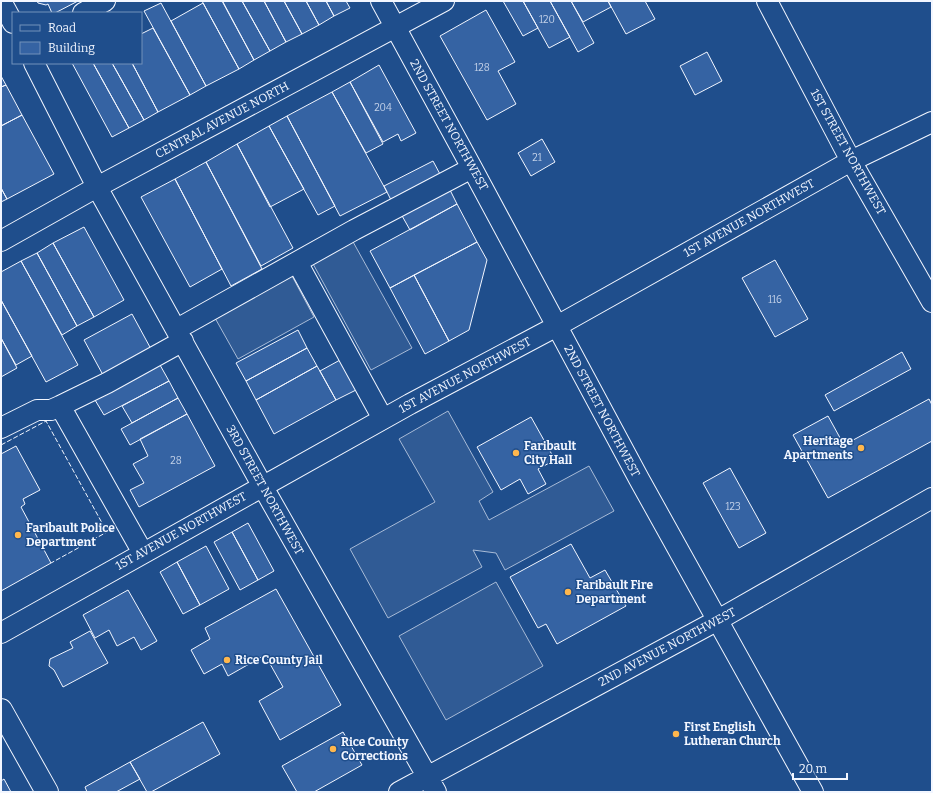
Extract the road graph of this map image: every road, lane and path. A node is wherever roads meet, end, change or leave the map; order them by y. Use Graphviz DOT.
graph roads {
  1 [pos="1,1"];
  2 [pos="105,1"];
  3 [pos="381,1"];
  4 [pos="444,1"];
  5 [pos="767,1"];
  6 [pos="85,12"];
  7 [pos="12,21"];
  8 [pos="396,27"];
  9 [pos="12,30"];
  10 [pos="1,36"];
  11 [pos="35,64"];
  12 [pos="932,122"];
  13 [pos="851,161"];
  14 [pos="472,168"];
  15 [pos="97,187"];
  16 [pos="1,241"];
  17 [pos="297,262"];
  18 [pos="932,302"];
  19 [pos="556,326"];
  20 [pos="180,335"];
  21 [pos="60,406"];
  22 [pos="383,419"];
  23 [pos="1,428"];
  24 [pos="263,487"];
  25 [pos="932,498"];
  26 [pos="142,552"];
  27 [pos="718,620"];
  28 [pos="1,633"];
  29 [pos="1,710"];
  30 [pos="432,784"];
  31 [pos="47,792"];
  32 [pos="399,792"];
  33 [pos="813,792"];
  1 -- 7 [label="street"];
  2 -- 6 [label="street"];
  3 -- 8 [label="street, 2ND STREET NORTHWEST"];
  4 -- 8 [label="street, CENTRAL AVENUE NORTH"];
  5 -- 13 [label="street, 1ST STREET NORTHWEST"];
  8 -- 14 [label="street, 2ND STREET NORTHWEST"];
  8 -- 15 [label="street, CENTRAL AVENUE NORTH"];
  9 -- 10 [label="street"];
  11 -- 15 [label="street, 3RD STREET NORTHWEST"];
  12 -- 13 [label="street, 1ST AVENUE NORTHWEST"];
  13 -- 18 [label="street, 1ST STREET NORTHWEST"];
  13 -- 19 [label="street, 1ST AVENUE NORTHWEST"];
  14 -- 17 [label="street"];
  14 -- 19 [label="street, 2ND STREET NORTHWEST"];
  15 -- 16 [label="street, CENTRAL AVENUE NORTH"];
  15 -- 20 [label="street, 3RD STREET NORTHWEST"];
  17 -- 20 [label="street"];
  17 -- 22 [label="street"];
  19 -- 22 [label="street, 1ST AVENUE NORTHWEST"];
  19 -- 27 [label="street, 2ND STREET NORTHWEST"];
  20 -- 21 [label="street"];
  20 -- 24 [label="street, 3RD STREET NORTHWEST"];
  21 -- 23 [label="street"];
  21 -- 26 [label="street"];
  22 -- 24 [label="street, 1ST AVENUE NORTHWEST"];
  24 -- 26 [label="street, 1ST AVENUE NORTHWEST"];
  24 -- 30 [label="street, 3RD STREET NORTHWEST"];
  25 -- 27 [label="street, 2ND AVENUE NORTHWEST"];
  26 -- 28 [label="street, 1ST AVENUE NORTHWEST"];
  27 -- 30 [label="street, 2ND AVENUE NORTHWEST"];
  27 -- 33 [label="street, 2ND STREET NORTHWEST"];
  29 -- 31 [label="main road"];
  30 -- 32 [label="street, 2ND AVENUE NORTHWEST"];
}
